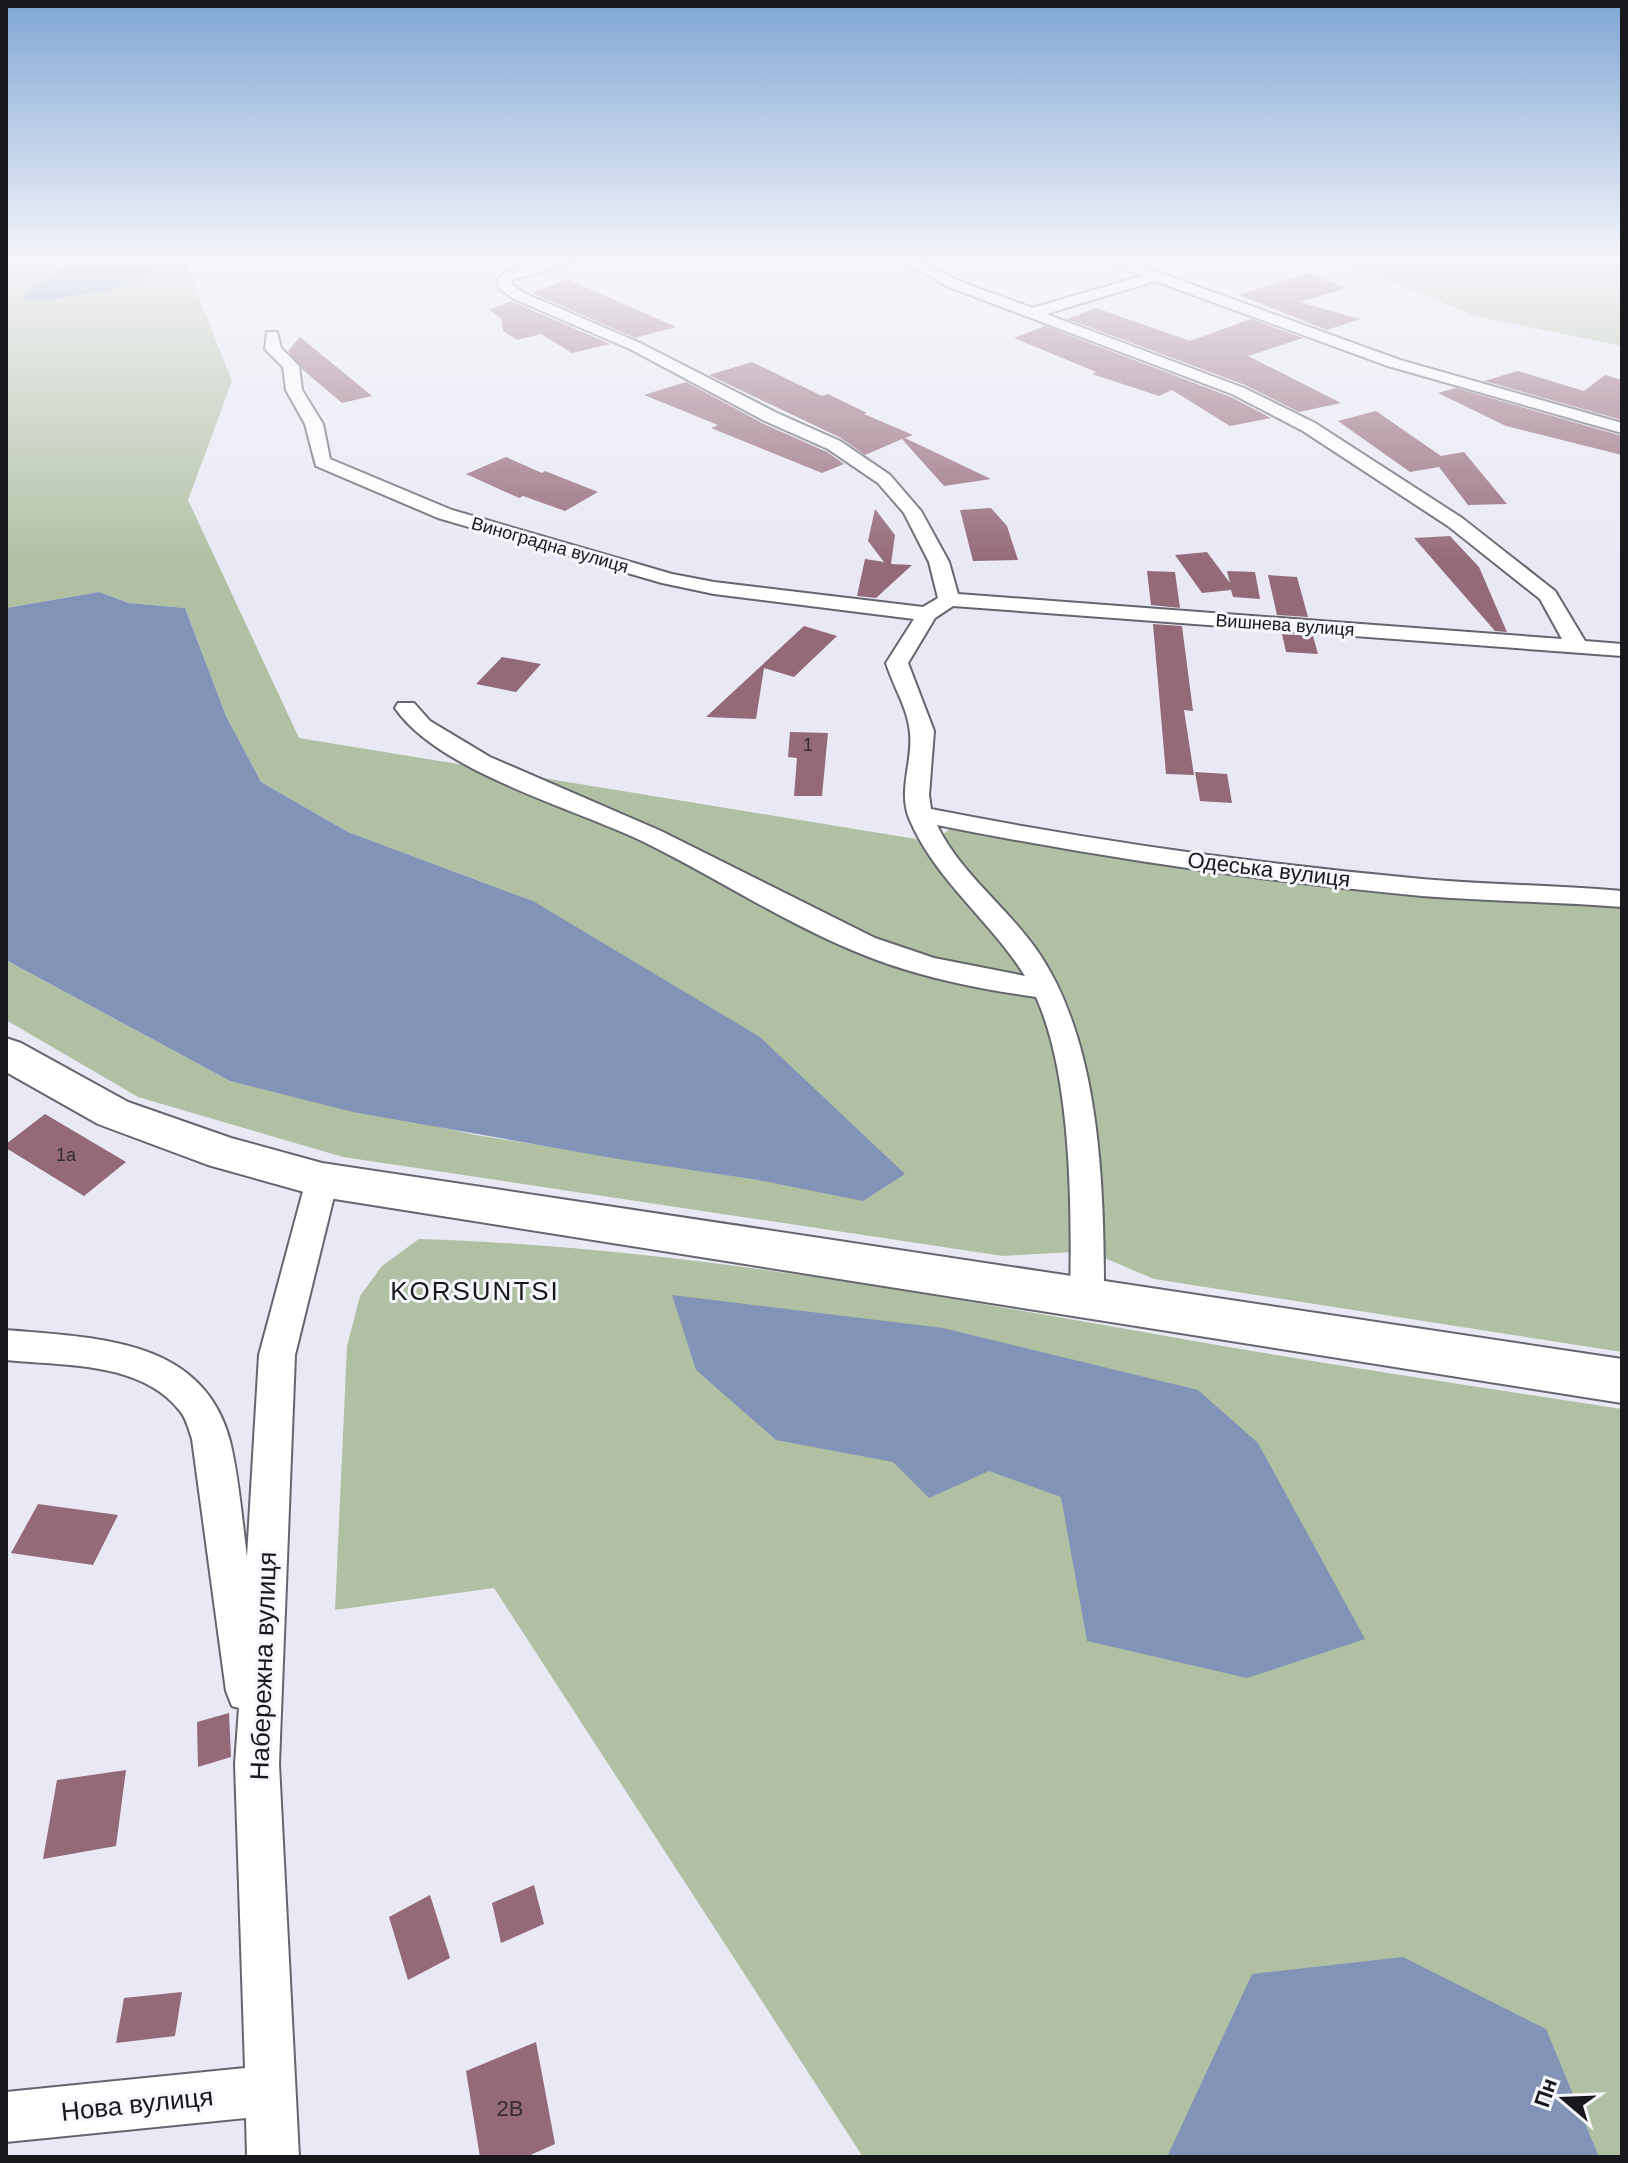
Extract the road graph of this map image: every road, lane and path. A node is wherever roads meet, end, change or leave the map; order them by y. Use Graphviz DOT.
graph roads {
  1 [pos="288,363"];
  2 [pos="667,363"];
  3 [pos="1164,363"];
  4 [pos="1394,363"];
  5 [pos="1622,428"];
  6 [pos="938,607"];
  7 [pos="1577,646"];
  8 [pos="1622,650"];
  9 [pos="406,708"];
  10 [pos="919,814"];
  11 [pos="1622,899"];
  12 [pos="1046,989"];
  13 [pos="6,1053"];
  14 [pos="322,1180"];
  15 [pos="1087,1297"];
  16 [pos="6,1345"];
  17 [pos="1622,1381"];
  18 [pos="257,1764"];
  19 [pos="269,2091"];
  20 [pos="6,2117"];
  21 [pos="273,2157"];
  1 -- 6 [label="street, Виноградна вулиця"];
  2 -- 6 [label="street"];
  3 -- 7 [label="street"];
  4 -- 5 [label="street"];
  6 -- 7 [label="street, Вишнева вулиця"];
  6 -- 10 [label="street"];
  7 -- 8 [label="street, Вишнева вулиця"];
  9 -- 12 [label="street"];
  10 -- 11 [label="street, Одеська вулиця"];
  10 -- 12 [label="street"];
  12 -- 15 [label="street"];
  13 -- 14 [label="street"];
  14 -- 15 [label="street"];
  14 -- 18 [label="street, Набережна вулиця"];
  15 -- 17 [label="street"];
  16 -- 18 [label="street"];
  18 -- 19 [label="street, Набережна вулиця"];
  19 -- 20 [label="street, Нова вулиця"];
  19 -- 21 [label="street, Набережна вулиця"];
}
